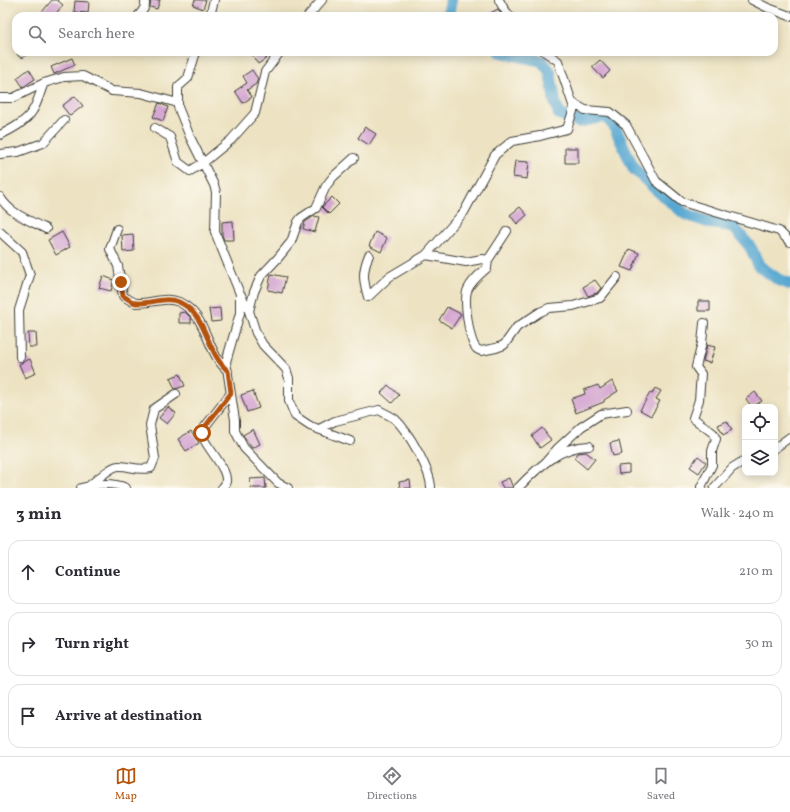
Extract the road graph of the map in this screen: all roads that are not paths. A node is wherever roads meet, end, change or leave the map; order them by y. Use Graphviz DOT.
graph roads {
  1 [pos="145,0"];
  2 [pos="214,0"];
  3 [pos="322,0"];
  4 [pos="499,0"];
  5 [pos="752,0"];
  6 [pos="142,12"];
  7 [pos="211,12"];
  8 [pos="312,12"];
  9 [pos="507,12"];
  10 [pos="790,16"];
  11 [pos="195,56"];
  12 [pos="277,56"];
  13 [pos="550,56"];
  14 [pos="44,83"];
  15 [pos="0,98"];
  16 [pos="178,103"];
  17 [pos="574,106"];
  18 [pos="64,120"];
  19 [pos="155,128"];
  20 [pos="0,134"];
  21 [pos="0,154"];
  22 [pos="354,158"];
  23 [pos="203,162"];
  24 [pos="0,196"];
  25 [pos="46,229"];
  26 [pos="117,229"];
  27 [pos="507,231"];
  28 [pos="0,232"];
  29 [pos="790,242"];
  30 [pos="369,255"];
  31 [pos="426,255"];
  32 [pos="488,260"];
  33 [pos="617,277"];
  34 [pos="240,294"];
  35 [pos="249,311"];
  36 [pos="704,323"];
  37 [pos="20,357"];
  38 [pos="228,371"];
  39 [pos="231,393"];
  40 [pos="176,394"];
  41 [pos="627,410"];
  42 [pos="319,429"];
  43 [pos="790,437"];
  44 [pos="350,441"];
  45 [pos="589,446"];
  46 [pos="778,446"];
  47 [pos="742,462"];
  48 [pos="544,464"];
  49 [pos="90,485"];
  50 [pos="277,485"];
  51 [pos="81,488"];
  52 [pos="126,488"];
  53 [pos="222,488"];
  54 [pos="288,488"];
  55 [pos="431,488"];
  56 [pos="518,488"];
  57 [pos="702,488"];
  58 [pos="714,488"];
  1 -- 6 [label="street"];
  2 -- 7 [label="street"];
  3 -- 8 [label="street"];
  4 -- 9 [label="street"];
  5 -- 10 [label="street"];
  11 -- 16 [label="street"];
  12 -- 23 [label="street"];
  13 -- 17 [label="street"];
  14 -- 15 [label="street"];
  14 -- 16 [label="street"];
  14 -- 20 [label="street"];
  16 -- 23 [label="street"];
  17 -- 29 [label="street"];
  17 -- 31 [label="street"];
  18 -- 21 [label="street"];
  19 -- 23 [label="street"];
  22 -- 35 [label="street"];
  23 -- 34 [label="street"];
  24 -- 25 [label="street"];
  26 -- 38 [label="street"];
  27 -- 32 [label="street"];
  28 -- 37 [label="street"];
  30 -- 31 [label="street"];
  31 -- 32 [label="street"];
  32 -- 33 [label="street"];
  34 -- 35 [label="street"];
  34 -- 38 [label="street"];
  35 -- 42 [label="street"];
  36 -- 57 [label="street"];
  38 -- 39 [label="street"];
  39 -- 50 [label="street"];
  39 -- 53 [label="street"];
  40 -- 49 [label="street"];
  41 -- 48 [label="street"];
  42 -- 44 [label="street"];
  42 -- 55 [label="street"];
  43 -- 46 [label="street"];
  45 -- 48 [label="street"];
  47 -- 58 [label="street"];
  48 -- 56 [label="street"];
  49 -- 51 [label="street"];
  49 -- 52 [label="street"];
  50 -- 54 [label="street"];
}
